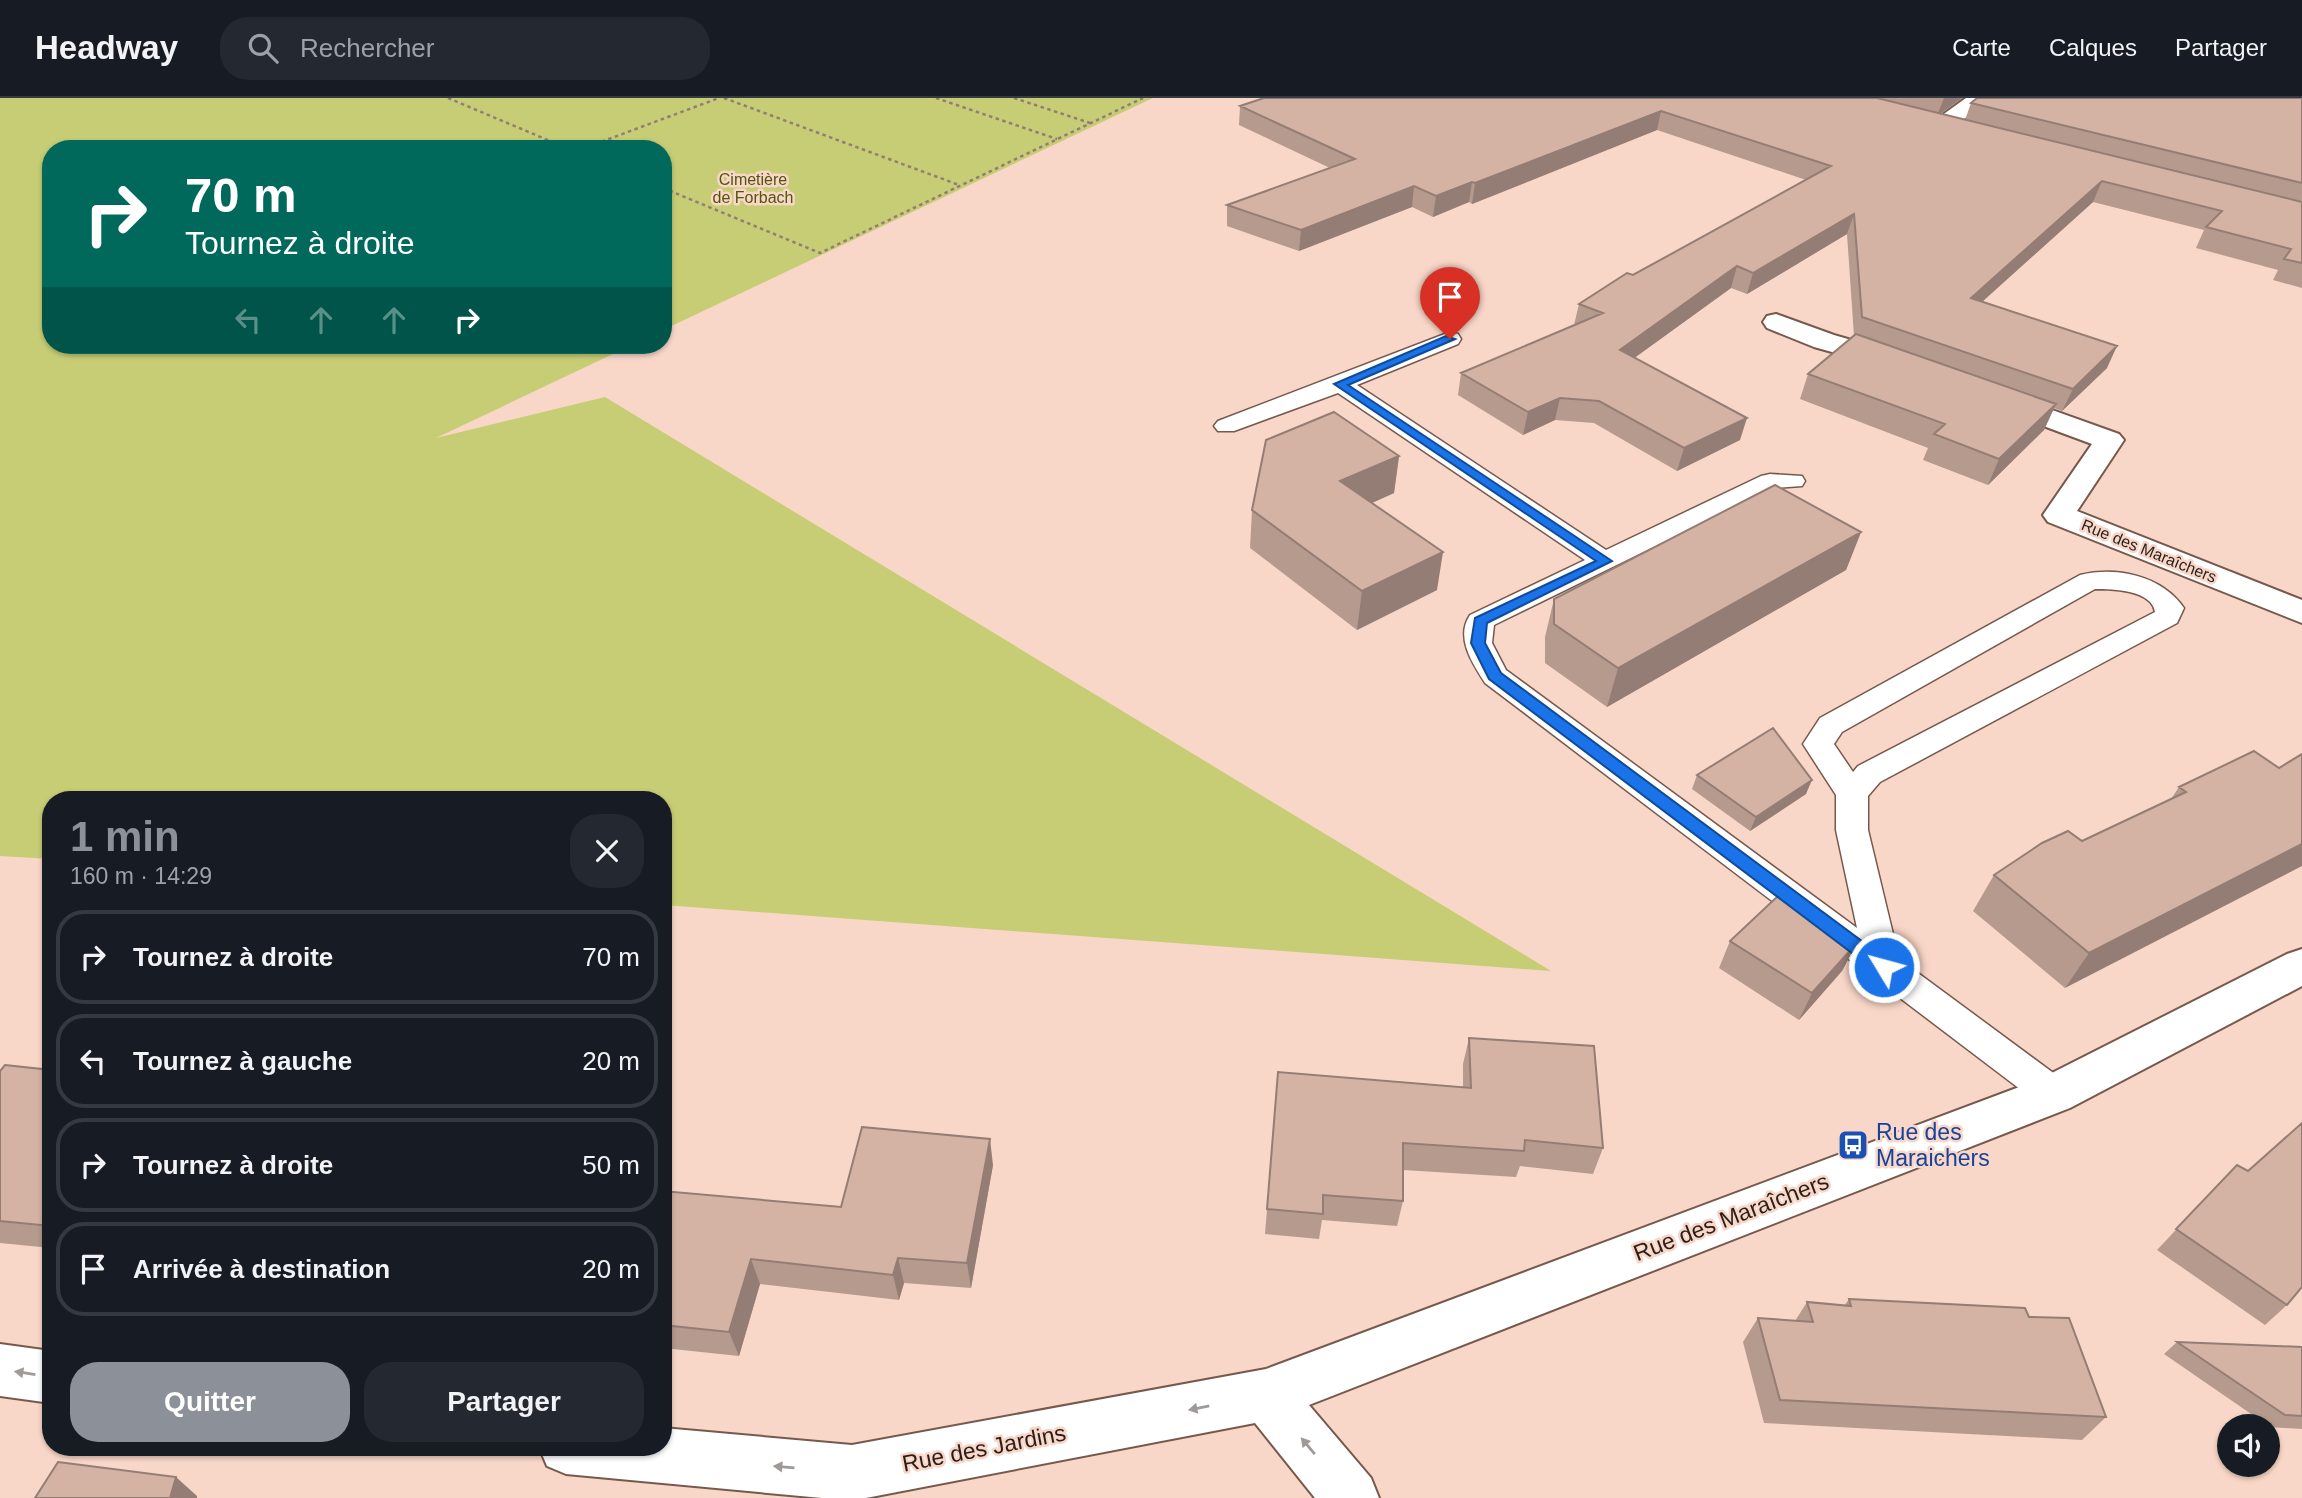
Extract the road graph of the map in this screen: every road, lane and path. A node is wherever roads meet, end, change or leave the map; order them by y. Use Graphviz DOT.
graph roads {
  1 [pos="448,98"];
  2 [pos="722,98"];
  3 [pos="936,98"];
  4 [pos="1014,98"];
  5 [pos="1143,98"];
  6 [pos="1979,98"];
  7 [pos="1916,120"];
  8 [pos="1091,123"];
  9 [pos="1942,127"];
  10 [pos="1968,133"];
  11 [pos="1058,139"];
  12 [pos="548,140"];
  13 [pos="607,140"];
  14 [pos="960,186"];
  15 [pos="672,192"];
  16 [pos="1776,322"];
  17 [pos="1450,339"];
  18 [pos="1922,372"];
  19 [pos="1340,384"];
  20 [pos="1972,390"];
  21 [pos="1226,426"];
  22 [pos="1793,481"];
  23 [pos="1605,561"];
  24 [pos="2302,611"];
  25 [pos="1853,794"];
  26 [pos="1884,967"];
  27 [pos="2302,967"];
  28 [pos="2054,1094"];
  29 [pos="0,1370"];
  30 [pos="42,1376"];
  31 [pos="1266,1395"];
  32 [pos="632,1456"];
  33 [pos="851,1486"];
  34 [pos="1351,1498"];
  1 -- 12 [label="path"];
  2 -- 13 [label="path"];
  2 -- 14 [label="path"];
  3 -- 11 [label="path"];
  4 -- 8 [label="path"];
  5 -- 8 [label="path"];
  6 -- 9 [label="street"];
  7 -- 9 [label="street"];
  8 -- 11 [label="path"];
  9 -- 10 [label="street"];
  11 -- 14 [label="path"];
  14 -- 15 [label="path"];
  16 -- 18 [label="street"];
  17 -- 19 [label="lane"];
  19 -- 21 [label="lane"];
  19 -- 23 [label="lane"];
  20 -- 24 [label="street, Rue des Maraîchers"];
  22 -- 23 [label="lane"];
  23 -- 26 [label="lane"];
  25 -- 25 [label="lane"];
  25 -- 26 [label="lane"];
  26 -- 28 [label="lane"];
  27 -- 28 [label="street, Rue des Maraîchers"];
  28 -- 31 [label="street, Rue des Maraîchers"];
  30 -- 29 [label="street, one-way"];
  31 -- 33 [label="street, Rue des Jardins, one-way"];
  34 -- 31 [label="street, one-way"];
  33 -- 32 [label="street, Rue des Jardins, one-way"];
}
